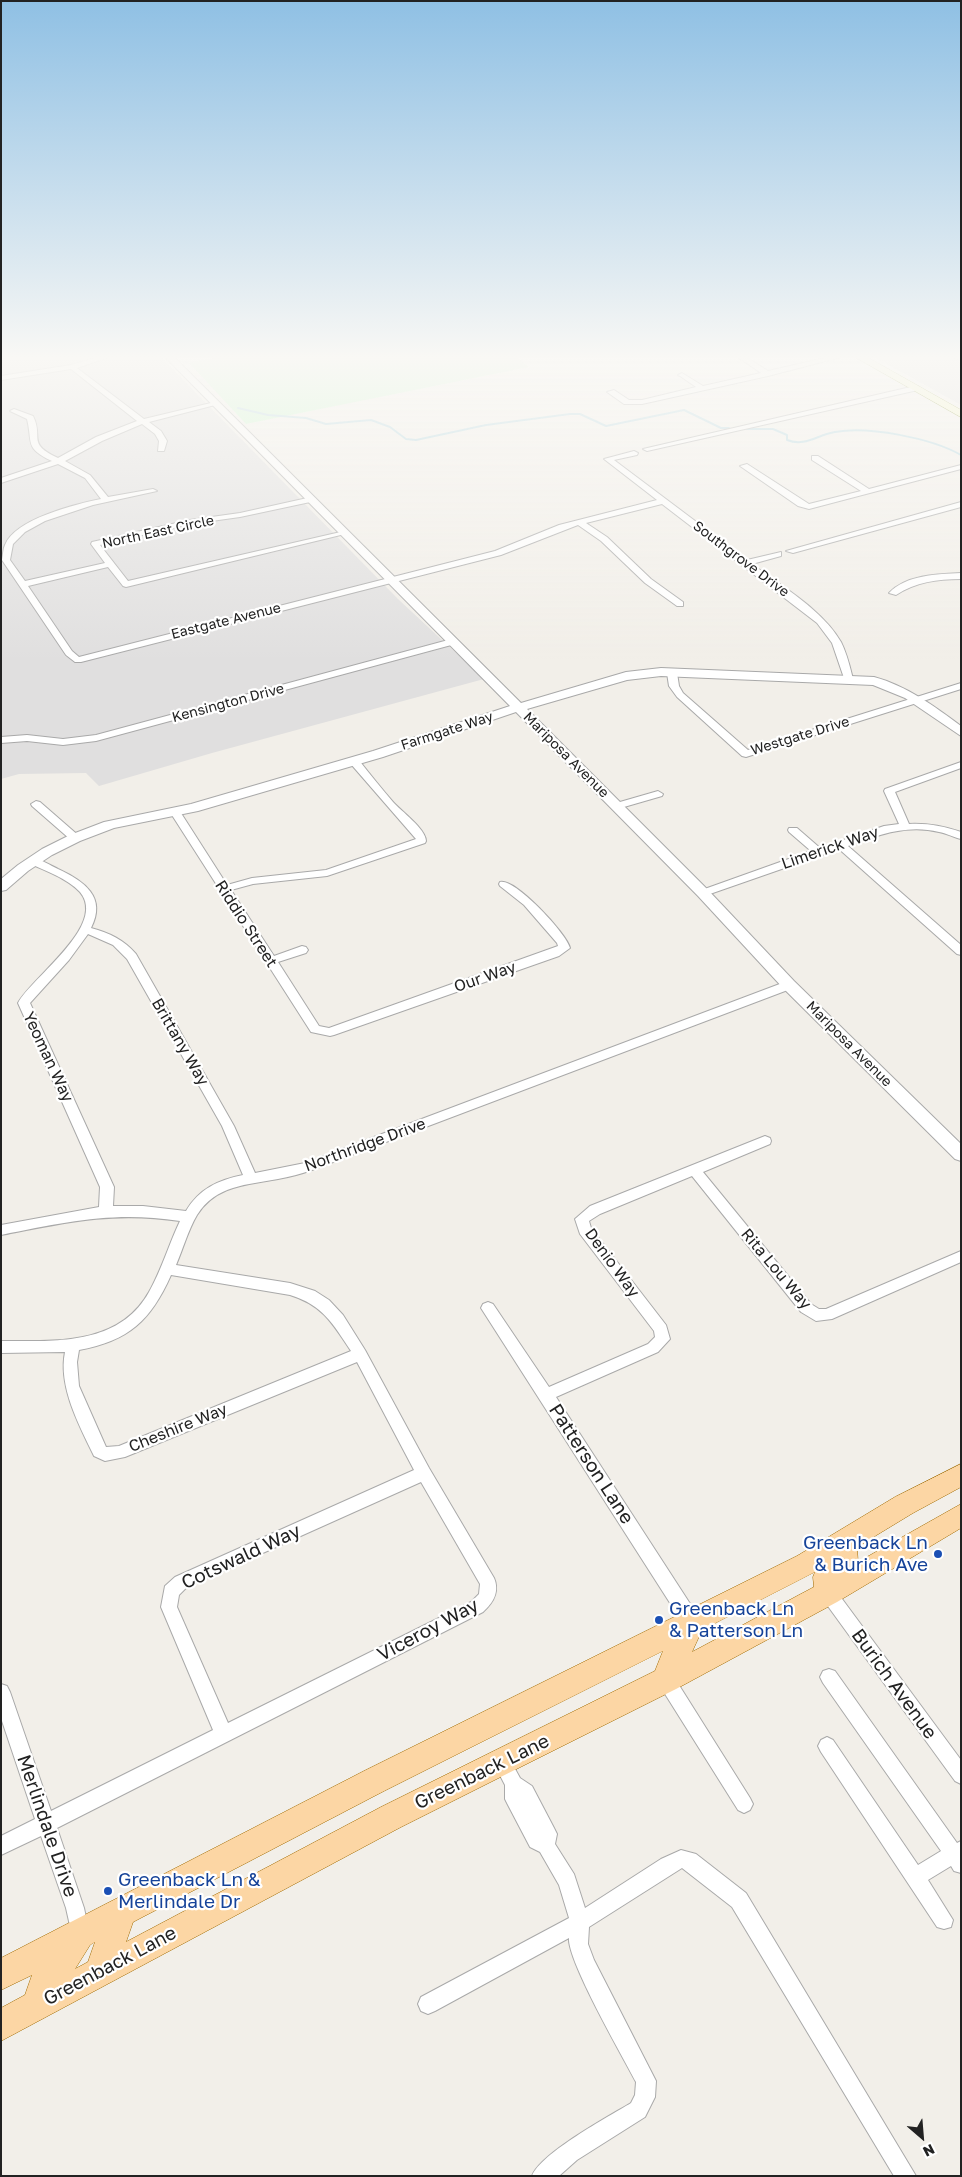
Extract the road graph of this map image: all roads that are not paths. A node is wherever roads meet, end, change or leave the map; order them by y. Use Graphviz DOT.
graph roads {
  1 [pos="54,459"];
  2 [pos="63,459"];
  3 [pos="271,459"];
  4 [pos="610,459"];
  5 [pos="817,459"];
  6 [pos="59,461"];
  7 [pos="744,466"];
  8 [pos="961,467"];
  9 [pos="1,482"];
  10 [pos="153,491"];
  11 [pos="868,492"];
  12 [pos="312,499"];
  13 [pos="106,501"];
  14 [pos="663,501"];
  15 [pos="961,504"];
  16 [pos="578,522"];
  17 [pos="345,533"];
  18 [pos="790,551"];
  19 [pos="778,554"];
  20 [pos="746,563"];
  21 [pos="110,564"];
  22 [pos="961,576"];
  23 [pos="392,580"];
  24 [pos="23,584"];
  25 [pos="893,593"];
  26 [pos="680,604"];
  27 [pos="452,642"];
  28 [pos="672,673"];
  29 [pos="848,679"];
  30 [pos="961,686"];
  31 [pos="917,700"];
  32 [pos="519,707"];
  33 [pos="961,732"];
  34 [pos="1,740"];
  35 [pos="354,762"];
  36 [pos="961,765"];
  37 [pos="658,794"];
  38 [pos="36,804"];
  39 [pos="617,806"];
  40 [pos="174,812"];
  41 [pos="905,826"];
  42 [pos="793,830"];
  43 [pos="961,836"];
  44 [pos="75,838"];
  45 [pos="840,844"];
  46 [pos="818,852"];
  47 [pos="33,861"];
  48 [pos="504,884"];
  49 [pos="1,887"];
  50 [pos="224,889"];
  51 [pos="703,893"];
  52 [pos="85,930"];
  53 [pos="302,950"];
  54 [pos="961,951"];
  55 [pos="270,961"];
  56 [pos="789,985"];
  57 [pos="321,1032"];
  58 [pos="765,1141"];
  59 [pos="961,1155"];
  60 [pos="694,1170"];
  61 [pos="251,1178"];
  62 [pos="106,1212"];
  63 [pos="189,1217"];
  64 [pos="1,1230"];
  65 [pos="961,1256"];
  66 [pos="167,1269"];
  67 [pos="488,1308"];
  68 [pos="73,1345"];
  69 [pos="1,1347"];
  70 [pos="360,1354"];
  71 [pos="546,1395"];
  72 [pos="424,1473"];
  73 [pos="961,1475"];
  74 [pos="961,1515"];
  75 [pos="844,1541"];
  76 [pos="828,1593"];
  77 [pos="692,1622"];
  78 [pos="829,1677"];
  79 [pos="666,1680"];
  80 [pos="1,1692"];
  81 [pos="223,1733"];
  82 [pos="827,1746"];
  83 [pos="508,1773"];
  84 [pos="961,1775"];
  85 [pos="744,1804"];
  86 [pos="47,1824"];
  87 [pos="1,1846"];
  88 [pos="958,1856"];
  89 [pos="916,1877"];
  90 [pos="123,1910"];
  91 [pos="944,1920"];
  92 [pos="580,1922"];
  93 [pos="80,1932"];
  94 [pos="99,1973"];
  95 [pos="1,1975"];
  96 [pos="428,2004"];
  97 [pos="37,2006"];
  98 [pos="1,2025"];
  99 [pos="904,2175"];
  100 [pos="542,2176"];
  1 -- 6 [label="street"];
  2 -- 6 [label="street"];
  3 -- 12 [label="street, Mariposa Avenue"];
  4 -- 14 [label="street, Southgrove Drive"];
  5 -- 11 [label="street"];
  6 -- 9 [label="street"];
  6 -- 13 [label="street"];
  7 -- 11 [label="street"];
  8 -- 11 [label="street"];
  10 -- 13 [label="street, Eastgate Avenue"];
  12 -- 17 [label="street, Mariposa Avenue"];
  12 -- 21 [label="street, North East Circle"];
  13 -- 24 [label="street, Eastgate Avenue"];
  14 -- 16 [label="street, Eastgate Avenue"];
  14 -- 20 [label="street, Southgrove Drive"];
  15 -- 18 [label="street"];
  16 -- 23 [label="street, Eastgate Avenue"];
  16 -- 26 [label="street"];
  17 -- 21 [label="street, North East Circle"];
  17 -- 23 [label="street, Mariposa Avenue"];
  19 -- 20 [label="street"];
  20 -- 29 [label="street, Southgrove Drive"];
  21 -- 24 [label="street"];
  22 -- 25 [label="street"];
  23 -- 24 [label="street, Eastgate Avenue"];
  23 -- 27 [label="street, Mariposa Avenue"];
  27 -- 32 [label="street, Mariposa Avenue"];
  27 -- 34 [label="street, Kensington Drive"];
  28 -- 29 [label="street, Farmgate Way"];
  28 -- 31 [label="street, Westgate Drive"];
  28 -- 32 [label="street, Farmgate Way"];
  29 -- 31 [label="street, Farmgate Way"];
  30 -- 31 [label="street, Westgate Drive"];
  31 -- 33 [label="street, Farmgate Way"];
  32 -- 35 [label="street, Farmgate Way"];
  32 -- 39 [label="street, Mariposa Avenue"];
  35 -- 40 [label="street, Farmgate Way"];
  35 -- 50 [label="street"];
  36 -- 41 [label="street"];
  37 -- 39 [label="street"];
  38 -- 44 [label="street"];
  39 -- 51 [label="street, Mariposa Avenue"];
  40 -- 44 [label="street, Farmgate Way"];
  40 -- 50 [label="street, Riddio Street"];
  41 -- 43 [label="street, Limerick Way"];
  41 -- 45 [label="street, Limerick Way"];
  42 -- 46 [label="street"];
  44 -- 47 [label="street, Farmgate Way"];
  45 -- 46 [label="street, Limerick Way"];
  45 -- 54 [label="street"];
  46 -- 51 [label="street, Limerick Way"];
  47 -- 49 [label="street, Farmgate Way"];
  47 -- 52 [label="street, Yeoman Way"];
  48 -- 57 [label="street, Our Way"];
  50 -- 55 [label="street, Riddio Street"];
  51 -- 56 [label="street, Mariposa Avenue"];
  52 -- 61 [label="street, Brittany Way"];
  52 -- 62 [label="street, Yeoman Way"];
  53 -- 55 [label="street"];
  55 -- 57 [label="street, Riddio Street"];
  56 -- 59 [label="street, Mariposa Avenue"];
  56 -- 61 [label="street, Northridge Drive"];
  58 -- 60 [label="street, Denio Way"];
  60 -- 65 [label="street, Rita Lou Way"];
  60 -- 71 [label="street, Denio Way"];
  61 -- 63 [label="street, Northridge Drive"];
  62 -- 63 [label="street"];
  62 -- 64 [label="street"];
  63 -- 66 [label="street, Northridge Drive"];
  66 -- 68 [label="street, Northridge Drive"];
  66 -- 70 [label="street, Viceroy Way"];
  67 -- 71 [label="street, Patterson Lane"];
  68 -- 69 [label="street, Northridge Drive"];
  68 -- 70 [label="street, Cheshire Way"];
  70 -- 72 [label="street, Viceroy Way"];
  71 -- 77 [label="street, Patterson Lane"];
  72 -- 81 [label="street, Cotswald Way"];
  72 -- 81 [label="street, Viceroy Way"];
  73 -- 75 [label="main road"];
  74 -- 76 [label="main road, Greenback Lane"];
  75 -- 76 [label="main road"];
  75 -- 77 [label="main road"];
  76 -- 79 [label="main road, Greenback Lane"];
  76 -- 84 [label="street, Burich Avenue"];
  77 -- 79 [label="main road"];
  77 -- 90 [label="main road"];
  78 -- 88 [label="street"];
  79 -- 83 [label="main road, Greenback Lane"];
  79 -- 85 [label="street"];
  80 -- 86 [label="street, Merlindale Drive"];
  81 -- 86 [label="street, Viceroy Way"];
  82 -- 89 [label="street"];
  83 -- 92 [label="street"];
  83 -- 94 [label="main road, Greenback Lane"];
  86 -- 87 [label="street, Viceroy Way"];
  86 -- 93 [label="street, Merlindale Drive"];
  88 -- 89 [label="street"];
  89 -- 91 [label="street"];
  90 -- 93 [label="main road"];
  90 -- 94 [label="main road"];
  92 -- 96 [label="street"];
  92 -- 99 [label="street"];
  92 -- 100 [label="street"];
  93 -- 95 [label="main road"];
  93 -- 97 [label="main road"];
  94 -- 97 [label="main road, Greenback Lane"];
  97 -- 98 [label="main road, Greenback Lane"];
}
